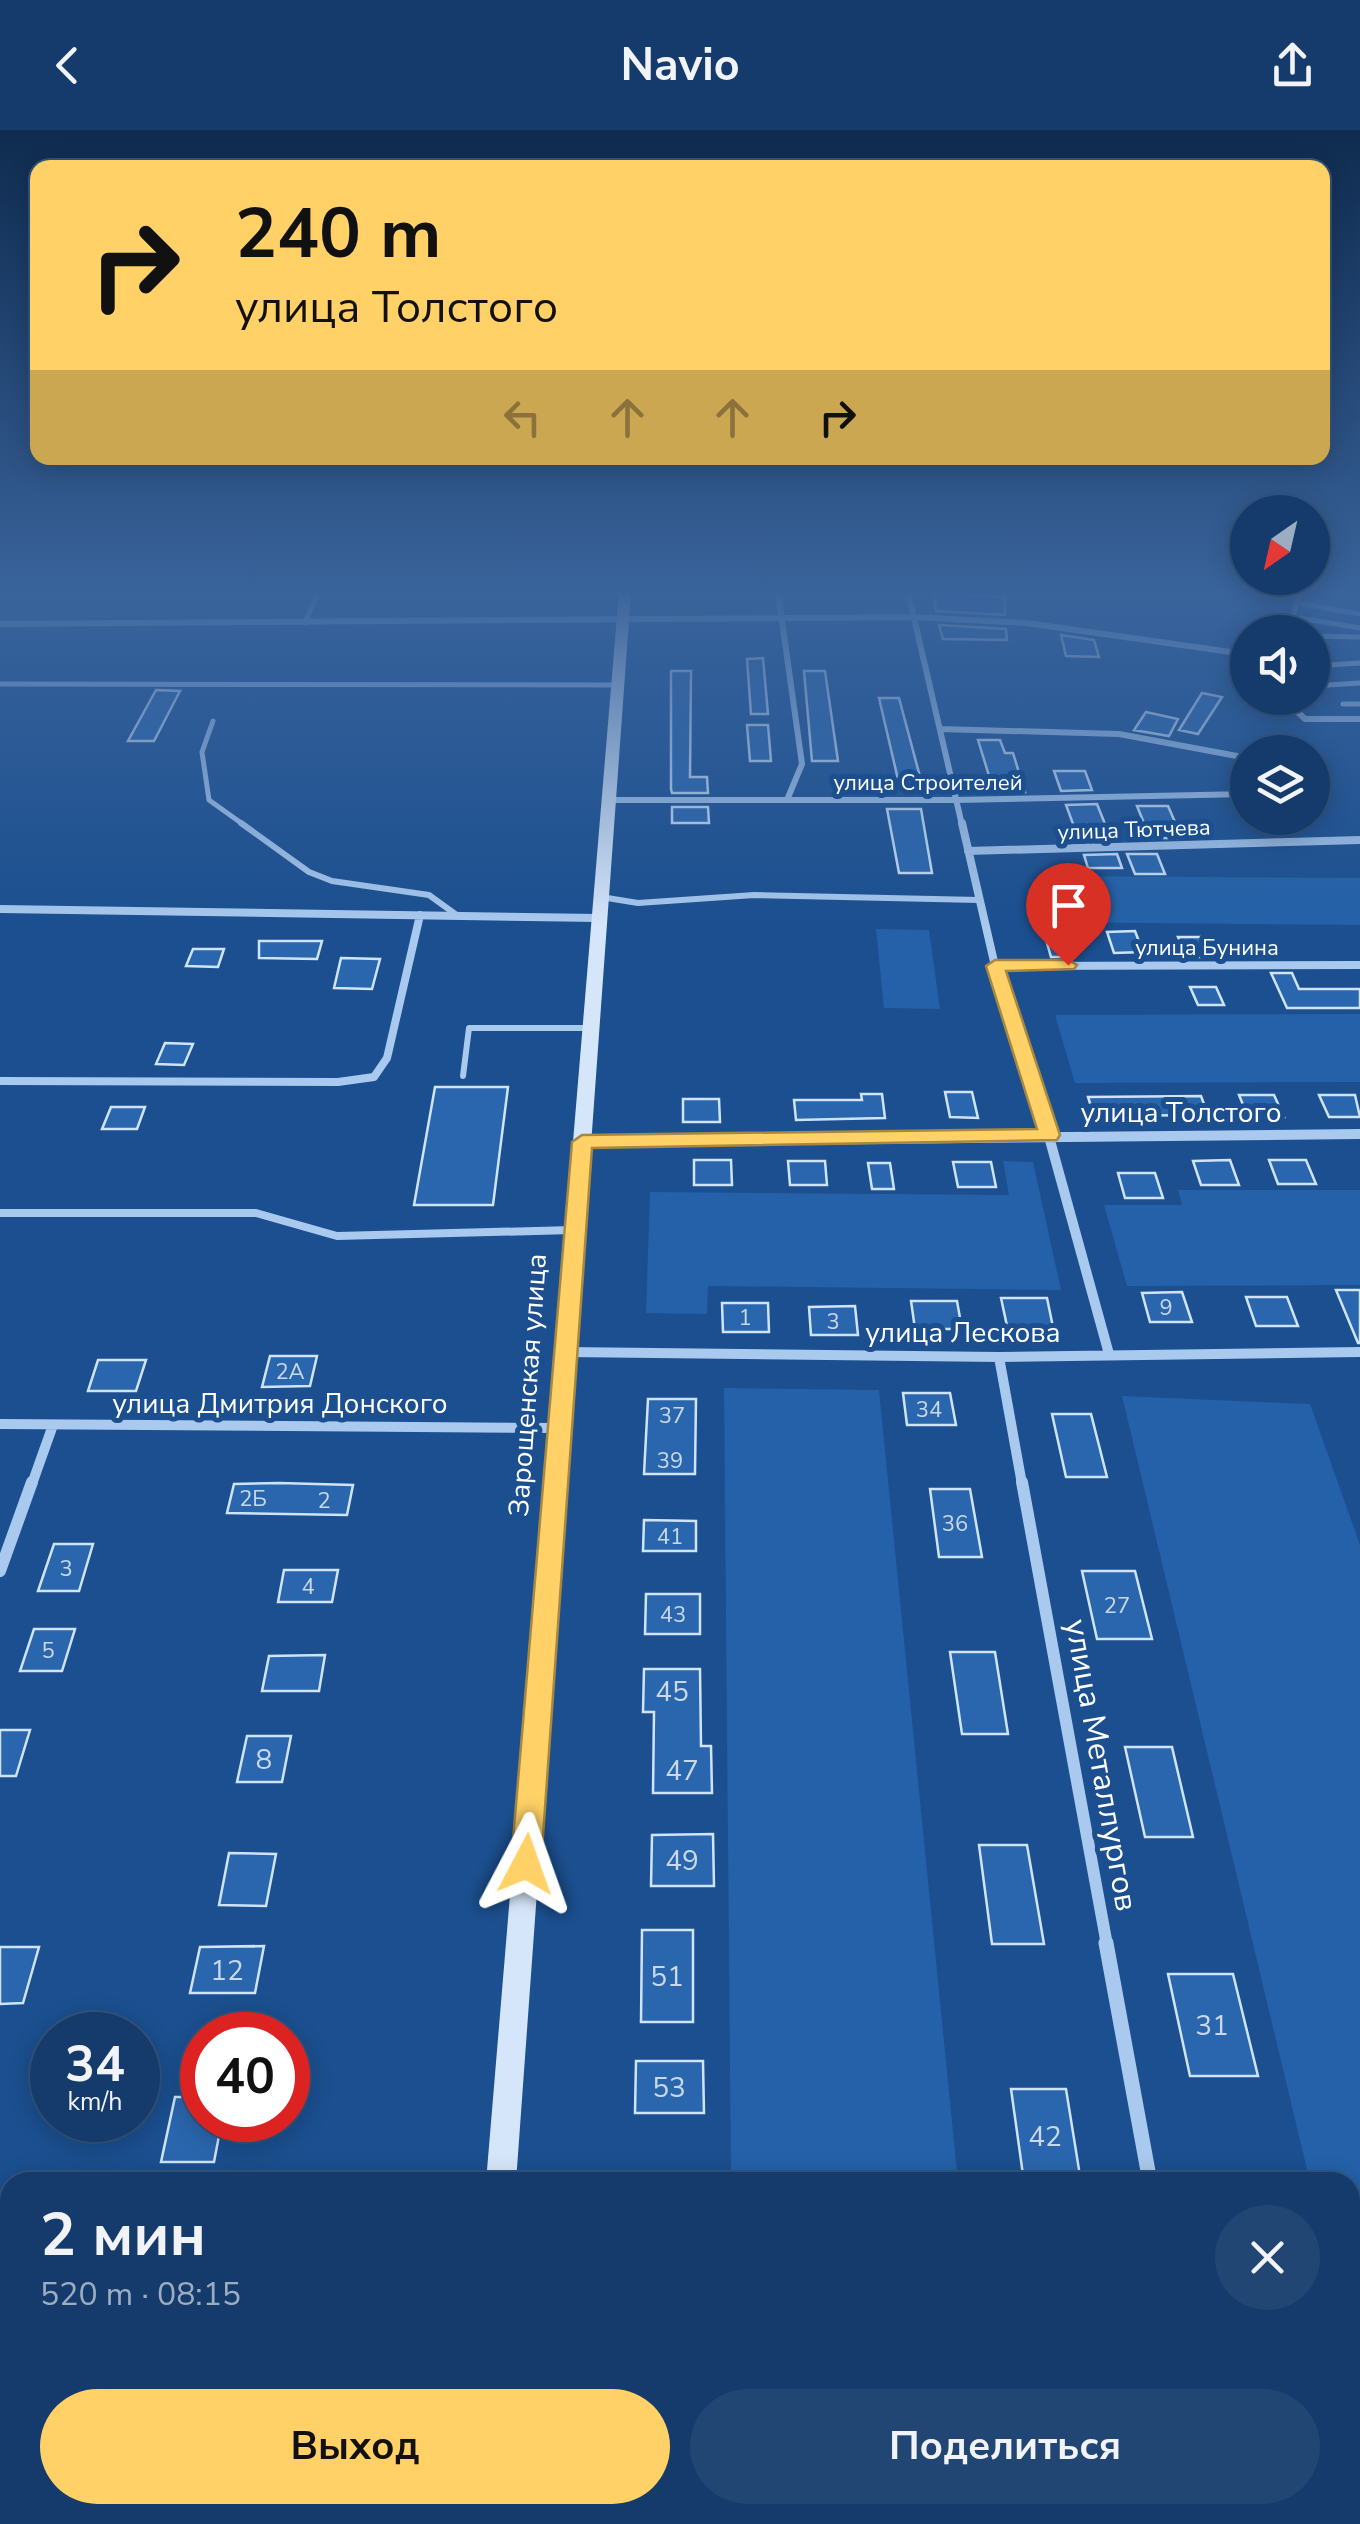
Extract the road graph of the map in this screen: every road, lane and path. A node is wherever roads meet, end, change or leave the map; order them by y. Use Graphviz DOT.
graph roads {
  1 [pos="616,704"];
  2 [pos="794,704"];
  3 [pos="934,704"];
  4 [pos="1344,704"];
  5 [pos="1360,704"];
  6 [pos="1301,715"];
  7 [pos="1360,719"];
  8 [pos="213,721"];
  9 [pos="940,729"];
  10 [pos="1230,755"];
  11 [pos="1230,794"];
  12 [pos="608,800"];
  13 [pos="787,800"];
  14 [pos="956,800"];
  15 [pos="1360,840"];
  16 [pos="968,850"];
  17 [pos="979,900"];
  18 [pos="600,908"];
  19 [pos="0,909"];
  20 [pos="420,915"];
  21 [pos="458,916"];
  22 [pos="1360,964"];
  23 [pos="995,966"];
  24 [pos="591,1028"];
  25 [pos="463,1076"];
  26 [pos="0,1081"];
  27 [pos="1360,1134"];
  28 [pos="1050,1135"];
  29 [pos="582,1142"];
  30 [pos="0,1213"];
  31 [pos="573,1230"];
  32 [pos="565,1352"];
  33 [pos="1360,1352"];
  34 [pos="1109,1354"];
  35 [pos="998,1357"];
  36 [pos="0,1424"];
  37 [pos="53,1424"];
  38 [pos="560,1428"];
  39 [pos="0,1571"];
  40 [pos="502,2172"];
  41 [pos="1148,2172"];
  1 -- 12 [label="street, Зарощенская улица"];
  2 -- 13 [label="street"];
  3 -- 9 [label="street"];
  4 -- 5 [label="lane"];
  6 -- 7 [label="street"];
  8 -- 21 [label="lane"];
  9 -- 10 [label="street"];
  9 -- 14 [label="street"];
  11 -- 14 [label="street, улица Строителей"];
  12 -- 13 [label="street, улица Строителей"];
  12 -- 18 [label="street, Зарощенская улица"];
  13 -- 14 [label="street, улица Строителей"];
  14 -- 16 [label="street"];
  15 -- 16 [label="street, улица Тютчева"];
  16 -- 17 [label="street"];
  17 -- 18 [label="lane"];
  17 -- 23 [label="street"];
  18 -- 21 [label="street"];
  18 -- 24 [label="street, Зарощенская улица"];
  19 -- 20 [label="street"];
  20 -- 21 [label="street"];
  20 -- 26 [label="street"];
  22 -- 23 [label="street, улица Бунина"];
  23 -- 28 [label="street"];
  24 -- 25 [label="lane"];
  24 -- 29 [label="street, Зарощенская улица"];
  27 -- 28 [label="street, улица Толстого"];
  28 -- 29 [label="street, улица Толстого"];
  28 -- 34 [label="street"];
  29 -- 31 [label="street, Зарощенская улица"];
  30 -- 31 [label="lane"];
  31 -- 32 [label="street, Зарощенская улица"];
  32 -- 35 [label="street, улица Лескова"];
  32 -- 38 [label="street, Зарощенская улица"];
  33 -- 34 [label="street, улица Лескова"];
  34 -- 35 [label="street, улица Лескова"];
  35 -- 41 [label="street, улица Металлургов"];
  36 -- 37 [label="street, улица Дмитрия Донского"];
  37 -- 38 [label="street, улица Дмитрия Донского"];
  37 -- 39 [label="street"];
  38 -- 40 [label="street, Зарощенская улица"];
}
